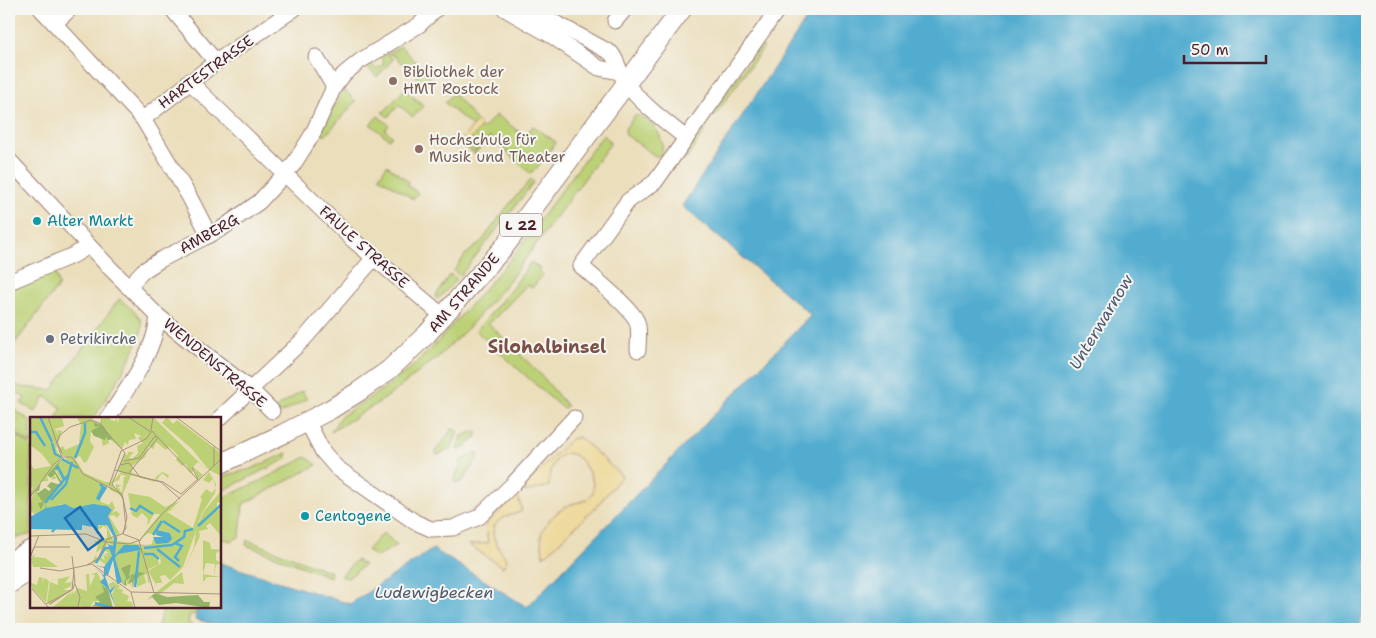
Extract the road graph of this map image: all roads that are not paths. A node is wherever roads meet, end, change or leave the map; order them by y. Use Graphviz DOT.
graph roads {
  1 [pos="41,9"];
  2 [pos="70,9"];
  3 [pos="172,9"];
  4 [pos="294,9"];
  5 [pos="436,9"];
  6 [pos="505,9"];
  7 [pos="530,9"];
  8 [pos="625,9"];
  9 [pos="682,9"];
  10 [pos="778,9"];
  11 [pos="615,21"];
  12 [pos="55,23"];
  13 [pos="316,57"];
  14 [pos="216,62"];
  15 [pos="622,78"];
  16 [pos="189,82"];
  17 [pos="334,86"];
  18 [pos="143,119"];
  19 [pos="686,138"];
  20 [pos="9,160"];
  21 [pos="285,175"];
  22 [pos="209,235"];
  23 [pos="89,246"];
  24 [pos="373,259"];
  25 [pos="9,282"];
  26 [pos="128,287"];
  27 [pos="158,316"];
  28 [pos="444,317"];
  29 [pos="638,350"];
  30 [pos="251,390"];
  31 [pos="272,411"];
  32 [pos="109,417"];
  33 [pos="221,417"];
  34 [pos="574,418"];
  35 [pos="307,421"];
  36 [pos="221,464"];
  37 [pos="30,551"];
  38 [pos="9,562"];
  39 [pos="30,571"];
  40 [pos="9,584"];
  1 -- 12 [label="street"];
  2 -- 12 [label="street"];
  3 -- 14 [label="street"];
  4 -- 14 [label="street, HARTESTRASSE"];
  5 -- 17 [label="street, AMBERG"];
  6 -- 15 [label="street"];
  7 -- 15 [label="street"];
  8 -- 11 [label="street"];
  9 -- 15 [label="main road, AM STRANDE / L 22"];
  10 -- 19 [label="street"];
  12 -- 18 [label="street"];
  13 -- 17 [label="street"];
  14 -- 16 [label="street, HARTESTRASSE"];
  15 -- 19 [label="street"];
  15 -- 28 [label="main road, AM STRANDE / L 22"];
  16 -- 18 [label="street, HARTESTRASSE"];
  16 -- 21 [label="street, FAULE STRASSE"];
  17 -- 21 [label="street, AMBERG"];
  18 -- 22 [label="street"];
  19 -- 29 [label="street"];
  20 -- 23 [label="street"];
  21 -- 22 [label="street, AMBERG"];
  21 -- 24 [label="street, FAULE STRASSE"];
  22 -- 26 [label="street, AMBERG"];
  23 -- 25 [label="street"];
  23 -- 26 [label="street"];
  24 -- 28 [label="street, FAULE STRASSE"];
  24 -- 30 [label="street"];
  26 -- 27 [label="street"];
  27 -- 30 [label="street, WENDENSTRASSE"];
  27 -- 32 [label="street"];
  28 -- 35 [label="main road, AM STRANDE / L 22"];
  30 -- 31 [label="street, WENDENSTRASSE"];
  30 -- 33 [label="street"];
  34 -- 35 [label="street"];
  35 -- 36 [label="main road, AM STRANDE / L 22"];
  37 -- 38 [label="main road"];
  39 -- 40 [label="main road"];
}
